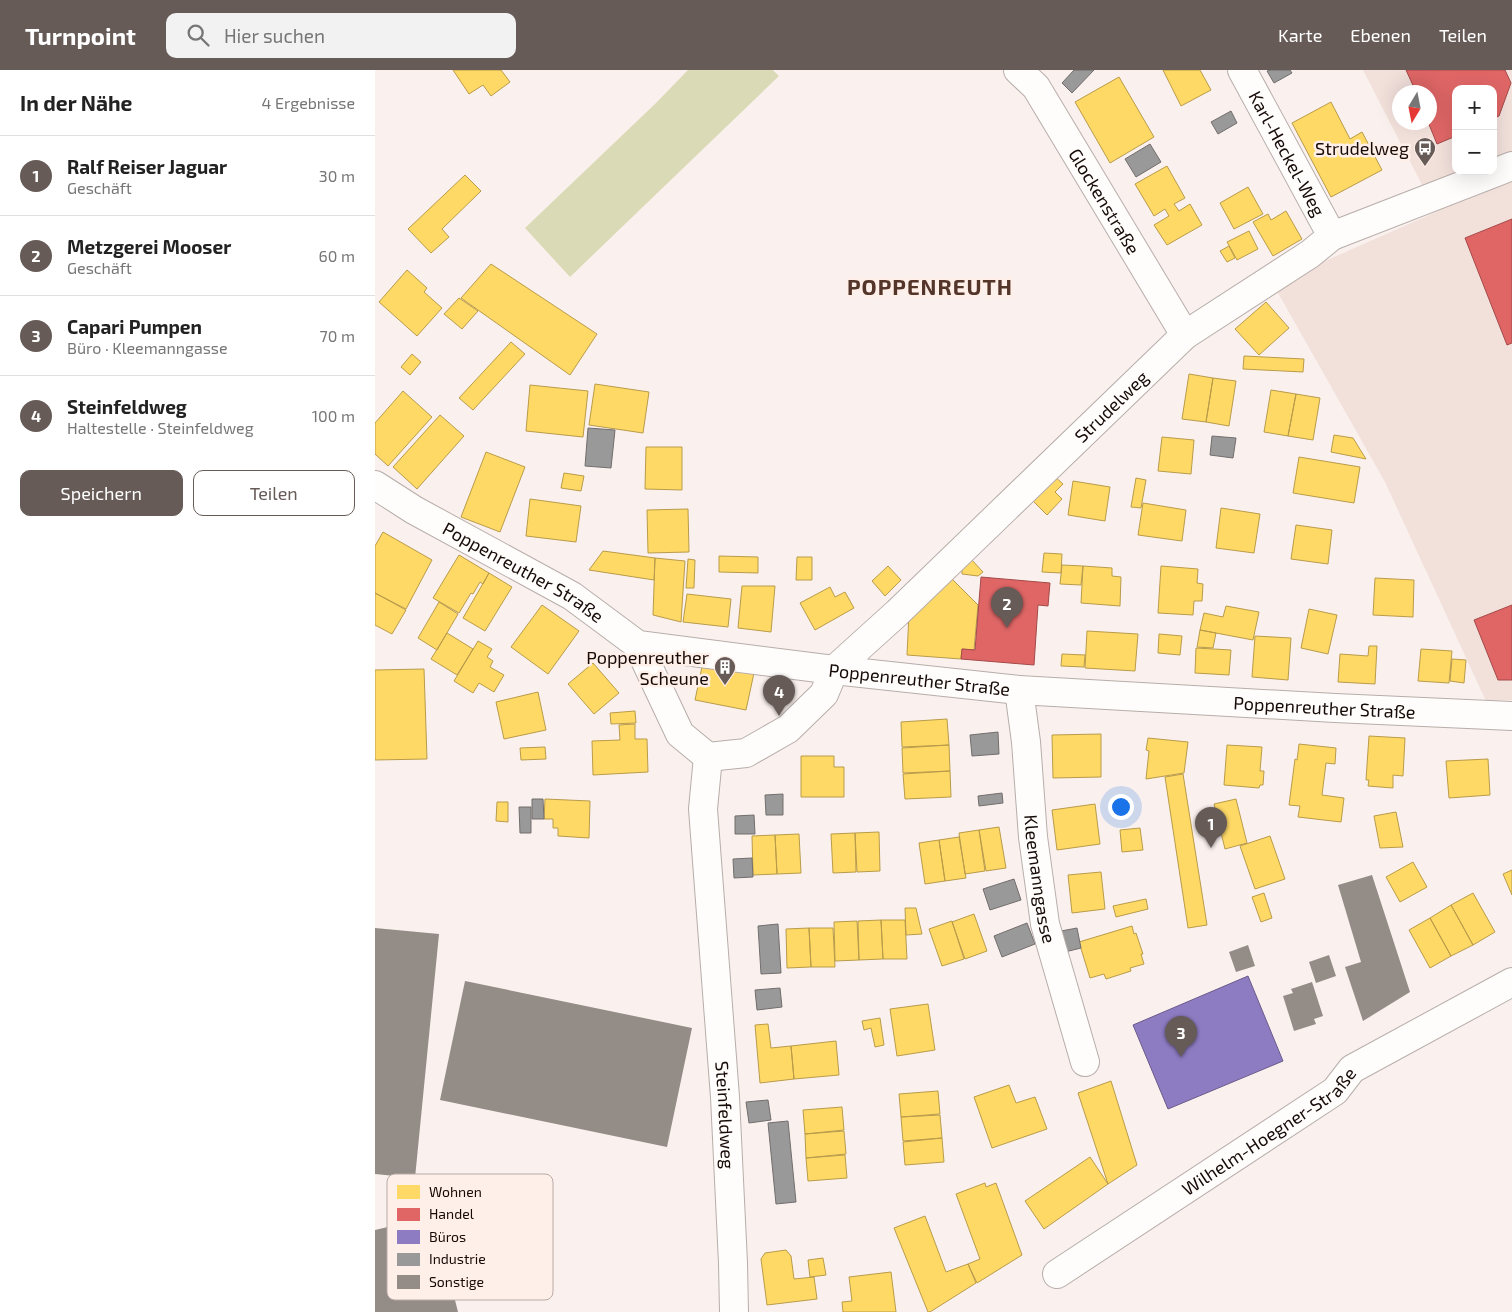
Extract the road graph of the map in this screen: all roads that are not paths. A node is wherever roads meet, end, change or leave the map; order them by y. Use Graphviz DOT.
graph roads {
  1 [pos="1018,70"];
  2 [pos="1242,70"];
  3 [pos="1512,166"];
  4 [pos="1332,236"];
  5 [pos="1185,335"];
  6 [pos="375,485"];
  7 [pos="638,645"];
  8 [pos="834,670"];
  9 [pos="1019,690"];
  10 [pos="1512,716"];
  11 [pos="708,757"];
  12 [pos="1512,982"];
  13 [pos="1085,1062"];
  14 [pos="733,1263"];
  15 [pos="1066,1268"];
  16 [pos="734,1312"];
  17 [pos="751,1312"];
  1 -- 5 [label="street, Glockenstraße"];
  2 -- 4 [label="street, Karl-Heckel-Weg"];
  3 -- 4 [label="street, Strudelweg"];
  4 -- 5 [label="street, Strudelweg"];
  5 -- 8 [label="street, Strudelweg"];
  6 -- 7 [label="street, Poppenreuther Straße"];
  7 -- 8 [label="street, Poppenreuther Straße"];
  7 -- 11 [label="street"];
  8 -- 9 [label="street, Poppenreuther Straße"];
  8 -- 11 [label="street"];
  9 -- 10 [label="street, Poppenreuther Straße"];
  9 -- 13 [label="street, Kleemanngasse"];
  11 -- 14 [label="street, Steinfeldweg"];
  12 -- 15 [label="street, Wilhelm-Hoegner-Straße"];
  14 -- 16 [label="street, Steinfeldweg"];
  14 -- 17 [label="street, Steinfeldweg"];
}
